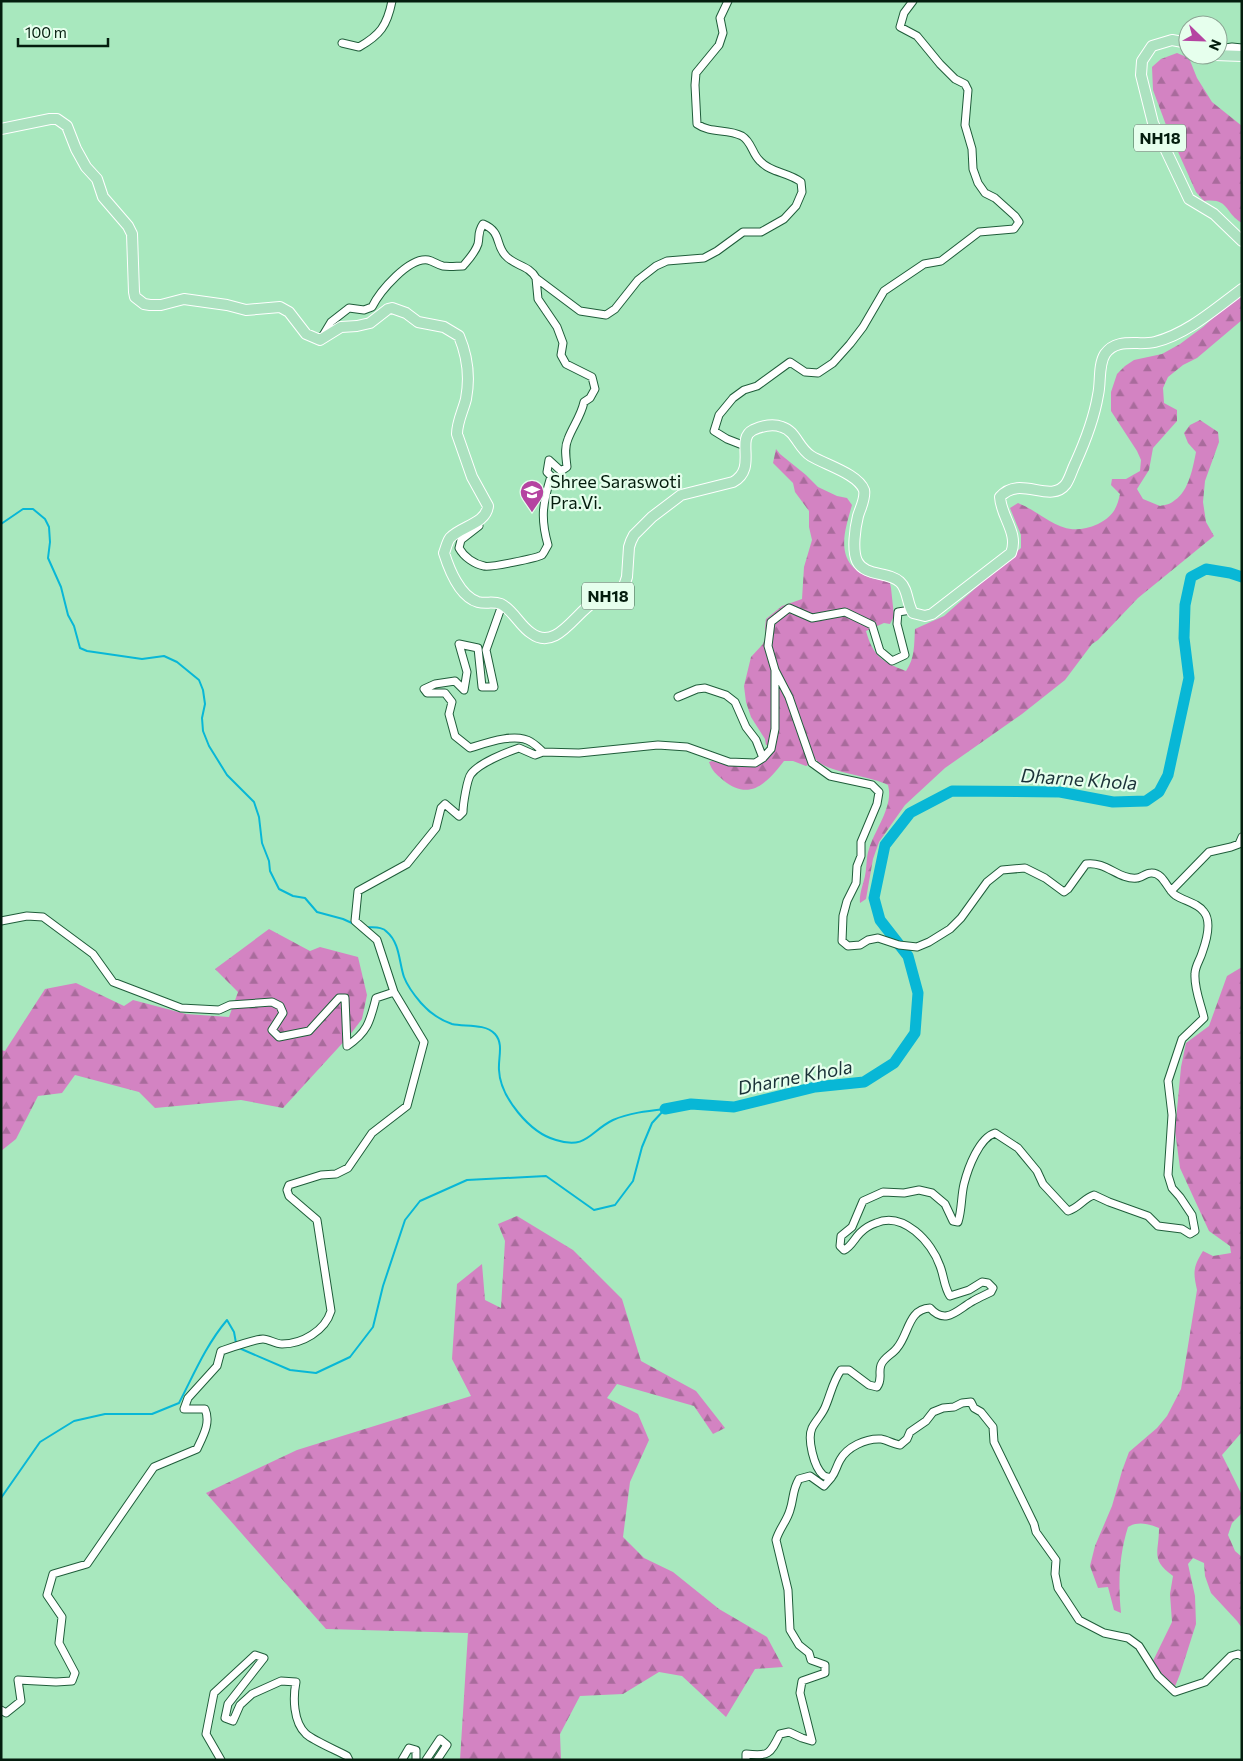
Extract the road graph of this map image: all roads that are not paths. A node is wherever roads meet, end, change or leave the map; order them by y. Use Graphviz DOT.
graph roads {
  1 [pos="392,1"];
  2 [pos="728,1"];
  3 [pos="912,1"];
  4 [pos="1178,41"];
  5 [pos="342,43"];
  6 [pos="1228,47"];
  7 [pos="1242,48"];
  8 [pos="1228,55"];
  9 [pos="1242,56"];
  10 [pos="1,129"];
  11 [pos="1242,241"];
  12 [pos="536,278"];
  13 [pos="1242,289"];
  14 [pos="320,340"];
  15 [pos="745,446"];
  16 [pos="484,517"];
  17 [pos="502,605"];
  18 [pos="911,610"];
  19 [pos="775,670"];
  20 [pos="678,697"];
  21 [pos="543,752"];
  22 [pos="763,758"];
  23 [pos="1242,837"];
  24 [pos="1170,891"];
  25 [pos="1,921"];
  26 [pos="394,992"];
  27 [pos="831,1478"];
  28 [pos="1242,1656"];
  29 [pos="1,1710"];
  30 [pos="221,1760"];
  31 [pos="349,1760"];
  32 [pos="402,1760"];
  33 [pos="416,1760"];
  34 [pos="426,1760"];
  35 [pos="437,1760"];
  36 [pos="746,1760"];
  1 -- 5 [label="street"];
  2 -- 12 [label="street"];
  3 -- 15 [label="street"];
  4 -- 11 [label="main road, NH18"];
  6 -- 7 [label="street"];
  8 -- 9 [label="main road"];
  10 -- 14 [label="main road"];
  12 -- 14 [label="street"];
  12 -- 16 [label="street"];
  13 -- 18 [label="main road"];
  14 -- 16 [label="main road"];
  15 -- 17 [label="main road, NH18"];
  15 -- 18 [label="main road"];
  16 -- 17 [label="main road"];
  17 -- 21 [label="street"];
  18 -- 19 [label="street"];
  19 -- 22 [label="street"];
  19 -- 24 [label="street"];
  20 -- 22 [label="street"];
  21 -- 22 [label="street"];
  21 -- 26 [label="street"];
  23 -- 24 [label="street"];
  24 -- 27 [label="street"];
  25 -- 26 [label="street"];
  26 -- 29 [label="street"];
  27 -- 28 [label="street"];
  27 -- 36 [label="street"];
  30 -- 31 [label="street"];
  32 -- 33 [label="street"];
  34 -- 35 [label="street"];
}
